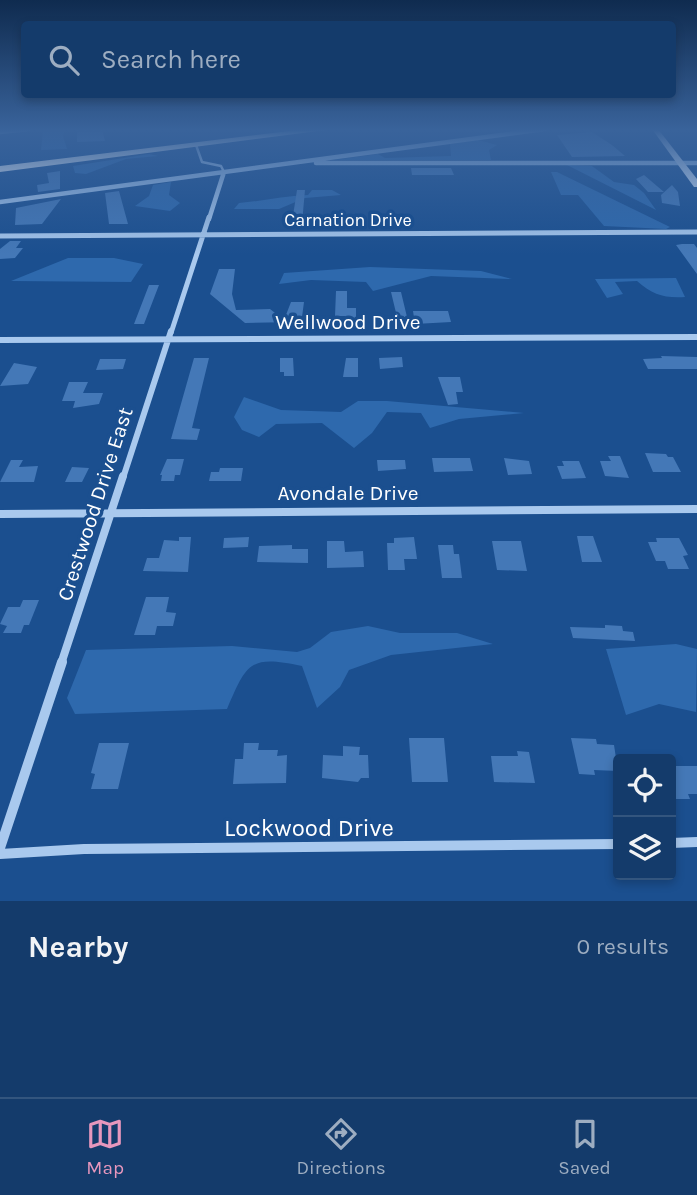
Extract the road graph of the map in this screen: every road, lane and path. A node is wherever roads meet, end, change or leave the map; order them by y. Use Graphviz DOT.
graph roads {
  1 [pos="231,171"];
  2 [pos="224,172"];
  3 [pos="0,202"];
  4 [pos="697,232"];
  5 [pos="201,234"];
  6 [pos="0,236"];
  7 [pos="697,337"];
  8 [pos="0,340"];
  9 [pos="168,340"];
  10 [pos="697,509"];
  11 [pos="110,512"];
  12 [pos="0,514"];
  13 [pos="676,842"];
  14 [pos="697,842"];
  15 [pos="613,844"];
  16 [pos="0,848"];
  17 [pos="0,854"];
  1 -- 2 [label="street"];
  2 -- 3 [label="street"];
  2 -- 5 [label="street, Crestwood Drive East"];
  4 -- 5 [label="street, Carnation Drive"];
  5 -- 6 [label="street, Carnation Drive"];
  5 -- 9 [label="street, Crestwood Drive East"];
  7 -- 9 [label="street, Wellwood Drive"];
  8 -- 9 [label="street, Wellwood Drive"];
  9 -- 11 [label="street, Crestwood Drive East"];
  10 -- 11 [label="street, Avondale Drive"];
  11 -- 12 [label="street, Avondale Drive"];
  11 -- 16 [label="street, Crestwood Drive East"];
  13 -- 14 [label="street"];
  15 -- 17 [label="street, Lockwood Drive"];
}
